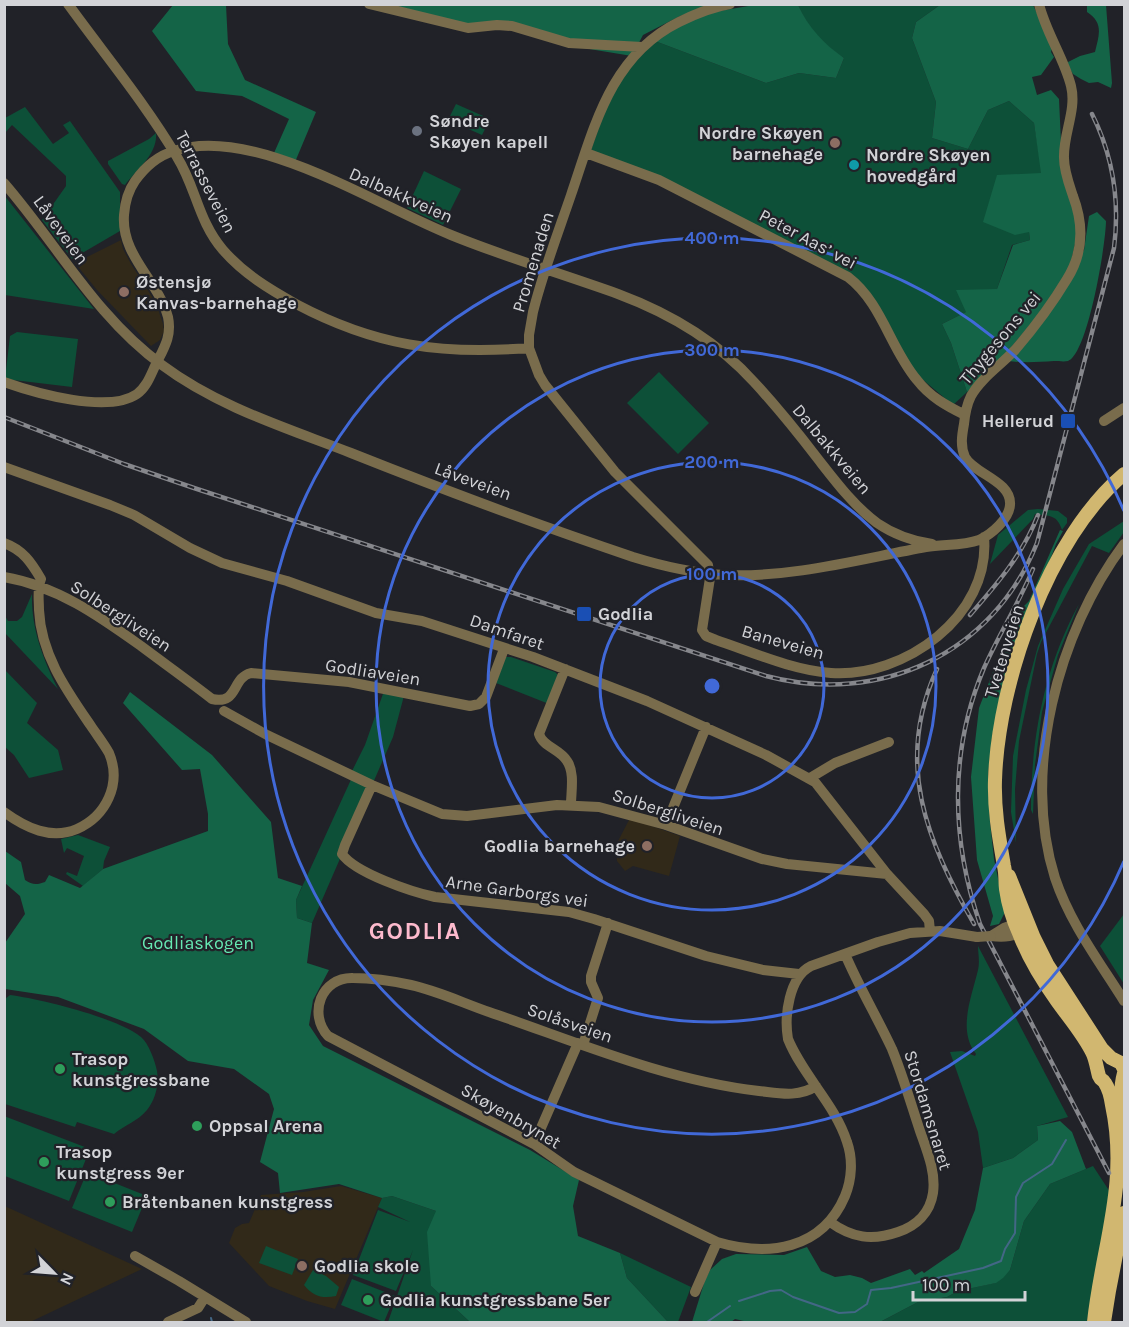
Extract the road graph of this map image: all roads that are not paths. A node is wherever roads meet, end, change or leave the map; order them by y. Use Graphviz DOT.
graph roads {
  1 [pos="68,4"];
  2 [pos="369,4"];
  3 [pos="730,4"];
  4 [pos="1039,4"];
  5 [pos="642,47"];
  6 [pos="173,151"];
  7 [pos="586,153"];
  8 [pos="4,183"];
  9 [pos="546,268"];
  10 [pos="530,348"];
  11 [pos="157,362"];
  12 [pos="4,382"];
  13 [pos="1125,408"];
  14 [pos="965,415"];
  15 [pos="1104,421"];
  16 [pos="4,467"];
  17 [pos="1125,474"];
  18 [pos="1010,506"];
  19 [pos="984,537"];
  20 [pos="4,543"];
  21 [pos="1125,544"];
  22 [pos="938,545"];
  23 [pos="710,573"];
  24 [pos="4,577"];
  25 [pos="38,586"];
  26 [pos="504,649"];
  27 [pos="566,669"];
  28 [pos="212,699"];
  29 [pos="224,711"];
  30 [pos="706,727"];
  31 [pos="889,742"];
  32 [pos="810,778"];
  33 [pos="372,785"];
  34 [pos="571,805"];
  35 [pos="4,812"];
  36 [pos="666,825"];
  37 [pos="887,874"];
  38 [pos="608,923"];
  39 [pos="1021,927"];
  40 [pos="930,931"];
  41 [pos="846,954"];
  42 [pos="799,974"];
  43 [pos="321,997"];
  44 [pos="1125,1001"];
  45 [pos="581,1044"];
  46 [pos="1122,1068"];
  47 [pos="1102,1076"];
  48 [pos="816,1086"];
  49 [pos="1125,1126"];
  50 [pos="534,1144"];
  51 [pos="1125,1214"];
  52 [pos="830,1222"];
  53 [pos="717,1242"];
  54 [pos="135,1257"];
  55 [pos="695,1292"];
  56 [pos="205,1297"];
  57 [pos="168,1323"];
  58 [pos="246,1323"];
  59 [pos="1094,1323"];
  60 [pos="1104,1323"];
  1 -- 6 [label="street, Terrasseveien"];
  2 -- 5 [label="street"];
  3 -- 5 [label="street, Promenaden"];
  4 -- 14 [label="street, Thygesons vei"];
  5 -- 7 [label="street, Promenaden"];
  6 -- 9 [label="street, Dalbakkveien"];
  6 -- 10 [label="street, Terrasseveien"];
  6 -- 11 [label="street, Dalbakkveien"];
  7 -- 9 [label="street, Promenaden"];
  7 -- 14 [label="street, Peter Aas’ vei"];
  8 -- 11 [label="street, Låveveien"];
  9 -- 10 [label="street, Promenaden"];
  9 -- 22 [label="street, Dalbakkveien"];
  10 -- 23 [label="street, Promenaden"];
  11 -- 12 [label="street, Dalbakkveien"];
  11 -- 23 [label="street, Låveveien"];
  13 -- 15 [label="street"];
  14 -- 18 [label="street, Thygesons vei"];
  16 -- 26 [label="street, Damfaret"];
  17 -- 39 [label="main road, Tvetenveien"];
  18 -- 19 [label="street, Låveveien"];
  19 -- 22 [label="street, Låveveien"];
  19 -- 23 [label="street, Baneveien"];
  20 -- 25 [label="street"];
  21 -- 44 [label="street"];
  22 -- 23 [label="street, Låveveien"];
  24 -- 25 [label="street, Solbergliveien"];
  25 -- 28 [label="street, Solbergliveien"];
  25 -- 35 [label="street"];
  26 -- 27 [label="street, Damfaret"];
  26 -- 28 [label="street, Godliaveien"];
  27 -- 30 [label="street, Damfaret"];
  27 -- 34 [label="street"];
  29 -- 33 [label="street, Solbergliveien"];
  30 -- 32 [label="street, Damfaret"];
  30 -- 36 [label="street"];
  31 -- 32 [label="street"];
  32 -- 37 [label="street, Damfaret"];
  33 -- 34 [label="street, Solbergliveien"];
  33 -- 38 [label="street, Arne Garborgs vei"];
  34 -- 36 [label="street, Solbergliveien"];
  36 -- 37 [label="street, Solbergliveien"];
  37 -- 40 [label="street, Damfaret"];
  38 -- 42 [label="street, Arne Garborgs vei"];
  38 -- 45 [label="street"];
  39 -- 40 [label="street, bridge"];
  39 -- 46 [label="main road, Tvetenveien"];
  39 -- 47 [label="main road, Tvetenveien"];
  40 -- 41 [label="street"];
  41 -- 42 [label="street"];
  41 -- 52 [label="street, Stordamsnaret"];
  42 -- 48 [label="street"];
  43 -- 45 [label="street, Solåsveien"];
  43 -- 50 [label="street, Skøyenbrynet"];
  45 -- 48 [label="street, Solåsveien"];
  45 -- 50 [label="street"];
  46 -- 47 [label="main road"];
  46 -- 47 [label="main road"];
  46 -- 49 [label="main road"];
  47 -- 59 [label="main road, Tvetenveien"];
  48 -- 52 [label="street"];
  50 -- 53 [label="street, Skøyenbrynet"];
  51 -- 60 [label="main road"];
  52 -- 53 [label="street, Skøyenbrynet"];
  53 -- 55 [label="street"];
  54 -- 56 [label="street"];
  56 -- 57 [label="street"];
  56 -- 58 [label="street"];
}
